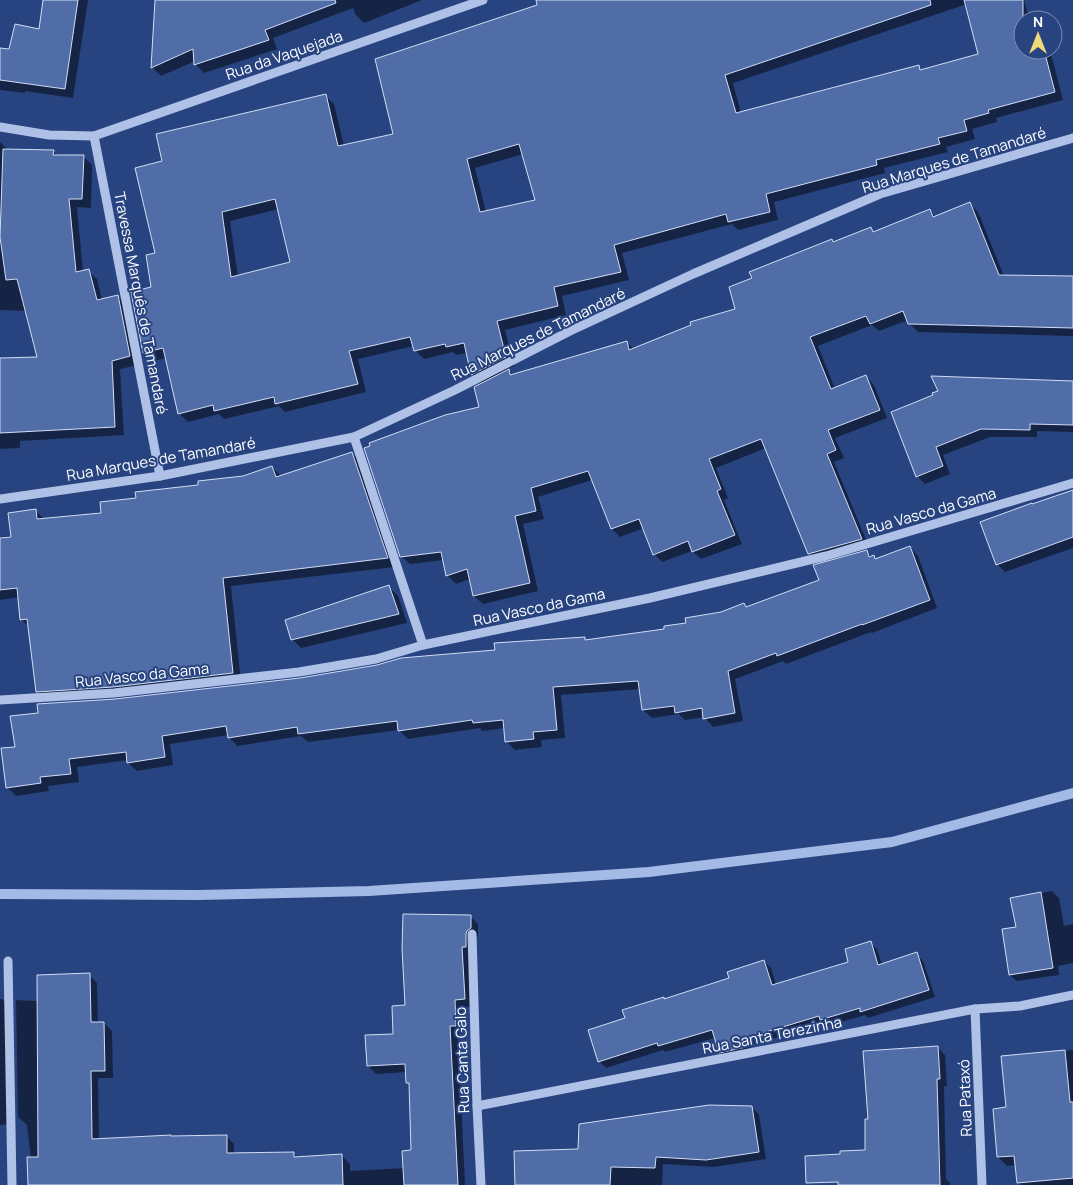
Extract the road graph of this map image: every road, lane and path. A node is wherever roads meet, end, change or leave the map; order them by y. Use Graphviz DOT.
graph roads {
  1 [pos="483,0"];
  2 [pos="0,127"];
  3 [pos="94,136"];
  4 [pos="1073,138"];
  5 [pos="354,437"];
  6 [pos="160,476"];
  7 [pos="1073,483"];
  8 [pos="0,499"];
  9 [pos="423,645"];
  10 [pos="0,700"];
  11 [pos="472,934"];
  12 [pos="8,961"];
  13 [pos="1073,995"];
  14 [pos="974,1009"];
  15 [pos="477,1106"];
  16 [pos="12,1185"];
  17 [pos="480,1185"];
  18 [pos="982,1185"];
  1 -- 3 [label="street, Rua da Vaquejada"];
  2 -- 3 [label="street"];
  3 -- 6 [label="street, Travessa Marquês de Tamandaré"];
  4 -- 5 [label="street, Rua Marques de Tamandaré"];
  5 -- 6 [label="street, Rua Marques de Tamandaré"];
  5 -- 9 [label="street"];
  6 -- 8 [label="street, Rua Marques de Tamandaré"];
  7 -- 9 [label="street, Rua Vasco da Gama"];
  9 -- 10 [label="street, Rua Vasco da Gama"];
  11 -- 15 [label="street, Rua Canta Galo"];
  12 -- 16 [label="street"];
  13 -- 14 [label="street, Rua Santa Terezinha"];
  14 -- 15 [label="street, Rua Santa Terezinha"];
  14 -- 18 [label="street, Rua Pataxó"];
  15 -- 17 [label="street, Rua Canta Galo"];
}
